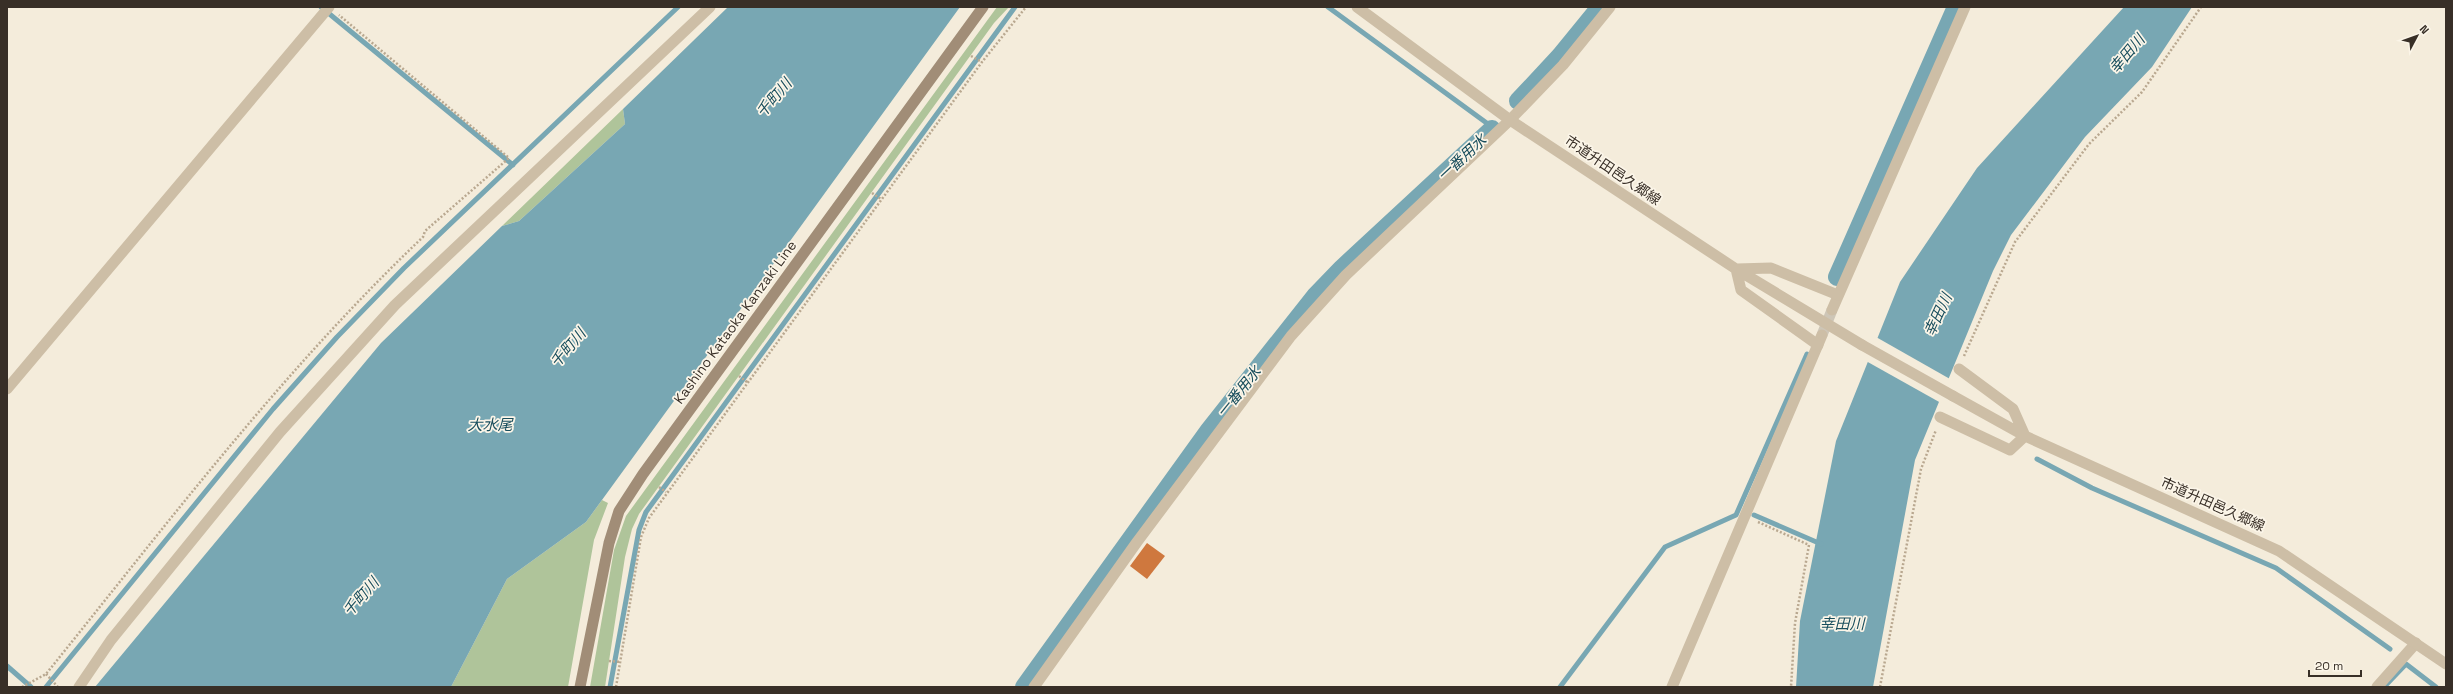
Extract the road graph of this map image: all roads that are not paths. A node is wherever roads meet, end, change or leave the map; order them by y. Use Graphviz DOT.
graph roads {
  1 [pos="710,7"];
  2 [pos="983,7"];
  3 [pos="1357,7"];
  4 [pos="1610,7"];
  5 [pos="1965,7"];
  6 [pos="330,10"];
  7 [pos="1510,120"];
  8 [pos="1736,269"];
  9 [pos="1838,295"];
  10 [pos="1832,310"];
  11 [pos="1959,369"];
  12 [pos="7,389"];
  13 [pos="1940,417"];
  14 [pos="2025,436"];
  15 [pos="2416,643"];
  16 [pos="2446,664"];
  17 [pos="79,687"];
  18 [pos="580,687"];
  19 [pos="1034,687"];
  20 [pos="1672,687"];
  21 [pos="2377,687"];
  1 -- 17 [label="street"];
  2 -- 18 [label="main road, Kashino Kataoka Kanzaki Line"];
  3 -- 7 [label="street, 市道升田邑久郷線"];
  4 -- 7 [label="street"];
  5 -- 9 [label="street"];
  6 -- 12 [label="street"];
  7 -- 8 [label="street, 市道升田邑久郷線"];
  7 -- 19 [label="street"];
  8 -- 9 [label="street"];
  8 -- 14 [label="street, 市道升田邑久郷線, bridge"];
  8 -- 20 [label="street"];
  9 -- 10 [label="street"];
  11 -- 14 [label="street"];
  13 -- 14 [label="street"];
  14 -- 15 [label="street, 市道升田邑久郷線"];
  15 -- 16 [label="street, 市道升田邑久郷線"];
  15 -- 21 [label="street"];
}
